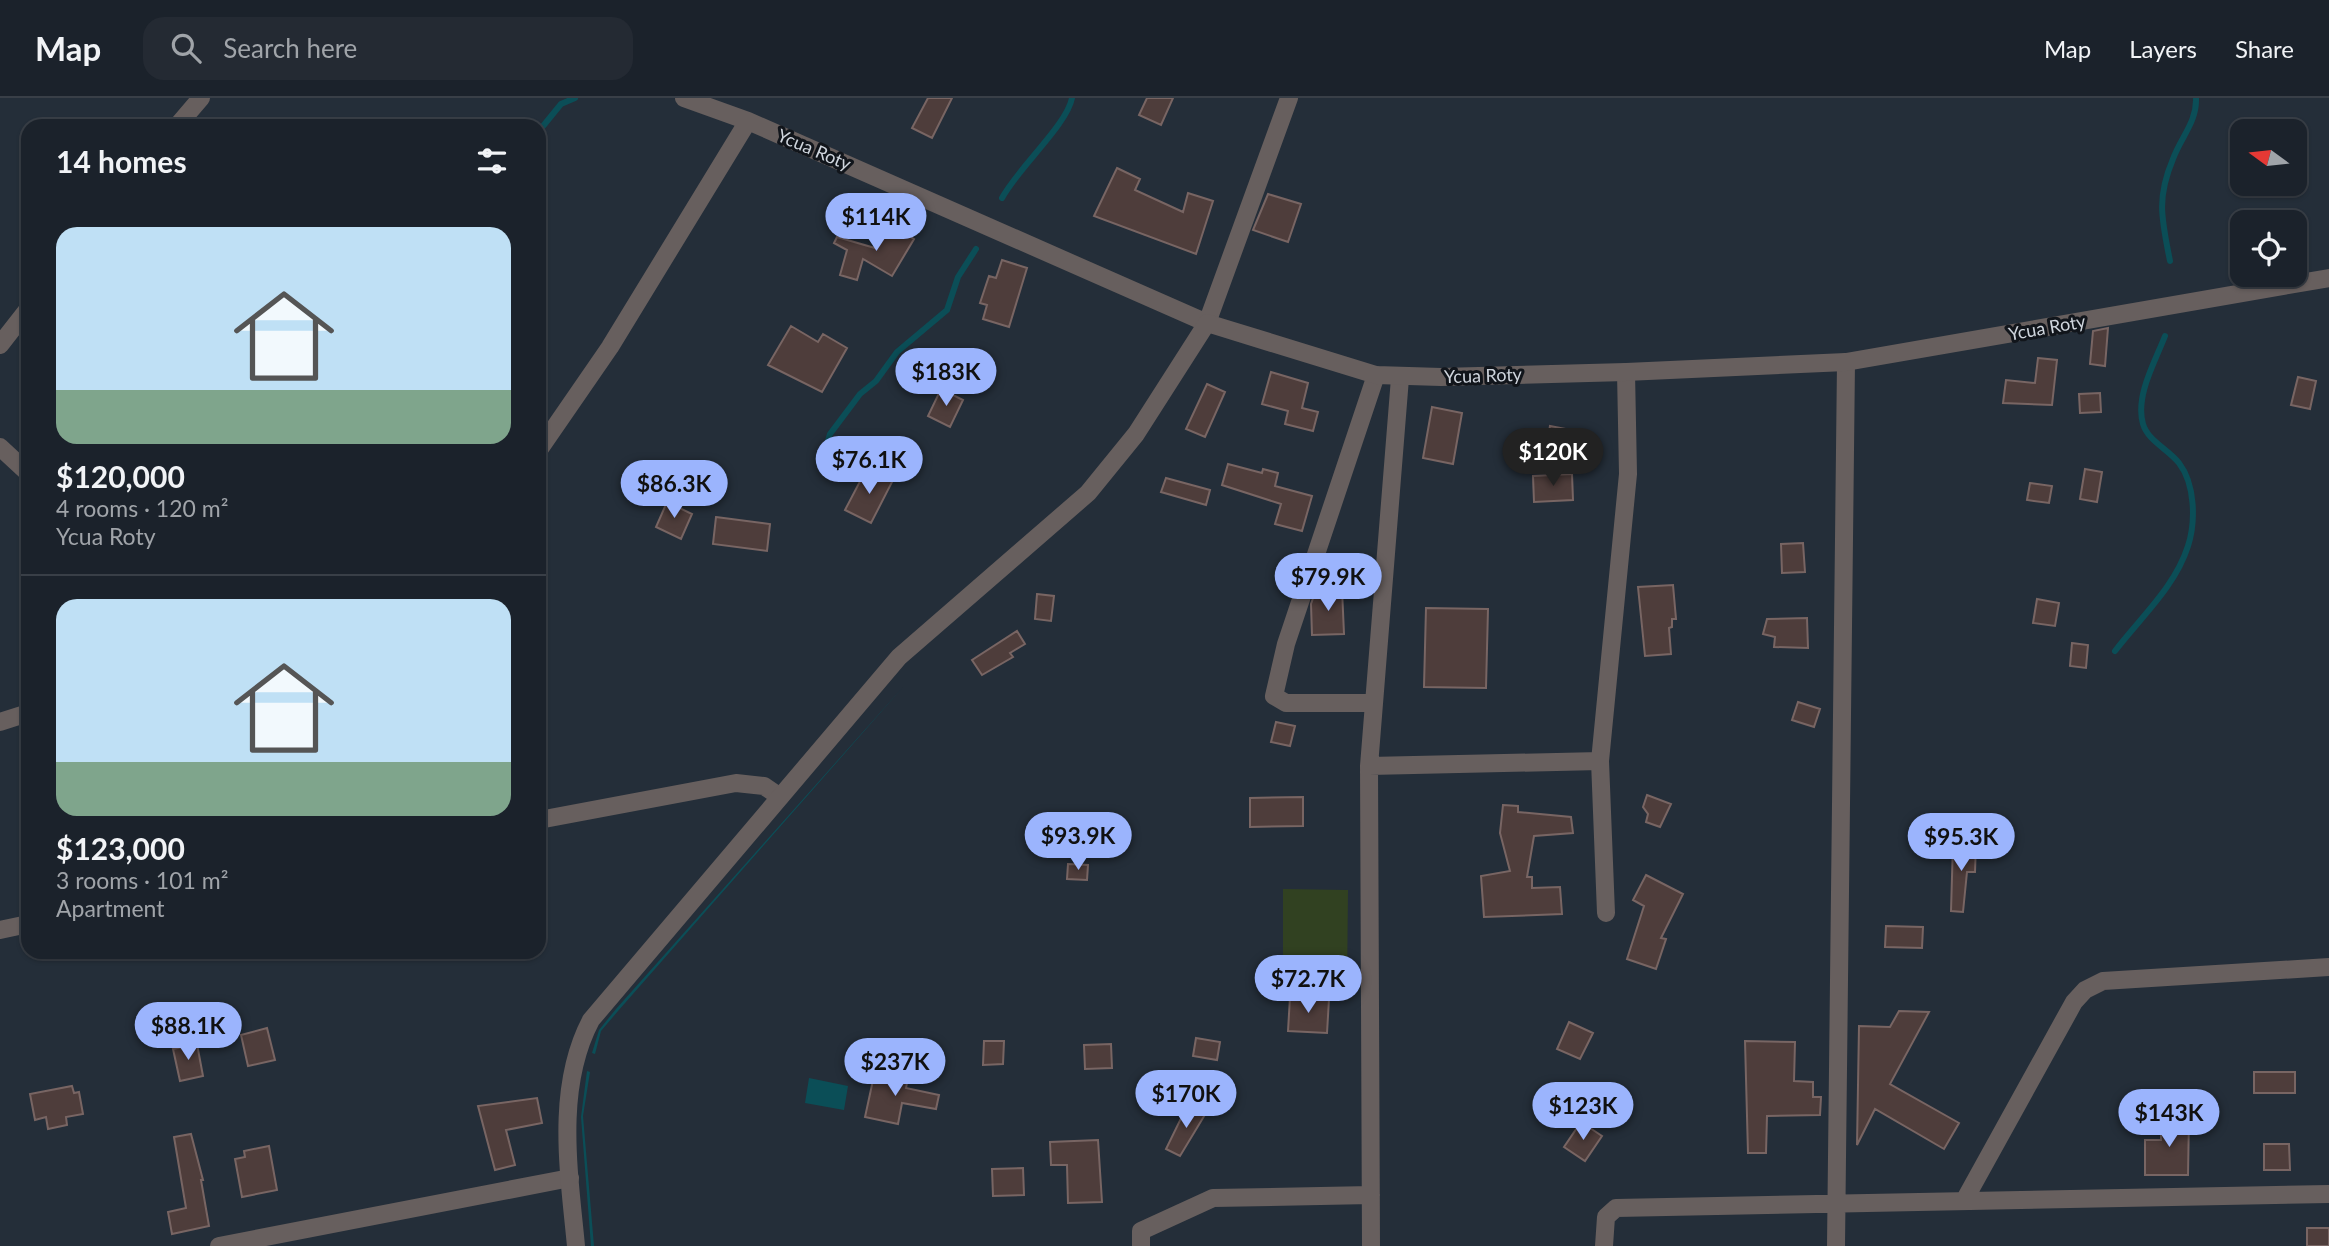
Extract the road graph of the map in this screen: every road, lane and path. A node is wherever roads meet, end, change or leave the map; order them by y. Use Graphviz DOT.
graph roads {
  1 [pos="201,98"];
  2 [pos="684,98"];
  3 [pos="1289,98"];
  4 [pos="183,119"];
  5 [pos="748,121"];
  6 [pos="2329,278"];
  7 [pos="21,318"];
  8 [pos="1207,323"];
  9 [pos="0,345"];
  10 [pos="1846,362"];
  11 [pos="1626,372"];
  12 [pos="1376,375"];
  13 [pos="1400,377"];
  14 [pos="546,440"];
  15 [pos="0,447"];
  16 [pos="21,466"];
  17 [pos="1372,703"];
  18 [pos="21,715"];
  19 [pos="0,722"];
  20 [pos="1600,761"];
  21 [pos="1368,766"];
  22 [pos="780,797"];
  23 [pos="546,819"];
  24 [pos="1606,913"];
  25 [pos="21,926"];
  26 [pos="0,930"];
  27 [pos="2329,967"];
  28 [pos="570,1178"];
  29 [pos="2329,1194"];
  30 [pos="1371,1195"];
  31 [pos="1964,1201"];
  32 [pos="1836,1204"];
  33 [pos="219,1246"];
  34 [pos="576,1246"];
  35 [pos="1141,1246"];
  36 [pos="1371,1246"];
  37 [pos="1604,1246"];
  38 [pos="1836,1246"];
  1 -- 4 [label="street"];
  2 -- 5 [label="street, Ycua Roty"];
  3 -- 8 [label="street"];
  5 -- 8 [label="street, Ycua Roty"];
  5 -- 14 [label="street"];
  6 -- 10 [label="street, Ycua Roty"];
  7 -- 9 [label="street"];
  8 -- 12 [label="street, Ycua Roty"];
  8 -- 22 [label="street"];
  10 -- 11 [label="street, Ycua Roty"];
  10 -- 32 [label="street"];
  11 -- 13 [label="street, Ycua Roty"];
  11 -- 20 [label="street"];
  12 -- 13 [label="street, Ycua Roty"];
  12 -- 17 [label="street"];
  13 -- 17 [label="street"];
  15 -- 16 [label="street"];
  17 -- 21 [label="street"];
  18 -- 19 [label="street"];
  20 -- 21 [label="street"];
  20 -- 24 [label="street"];
  21 -- 30 [label="street"];
  22 -- 23 [label="street"];
  22 -- 28 [label="street"];
  25 -- 26 [label="street"];
  27 -- 31 [label="street"];
  28 -- 33 [label="street"];
  28 -- 34 [label="street"];
  29 -- 31 [label="street"];
  30 -- 35 [label="street"];
  30 -- 36 [label="street"];
  31 -- 32 [label="street"];
  32 -- 37 [label="street"];
  32 -- 38 [label="street"];
}
